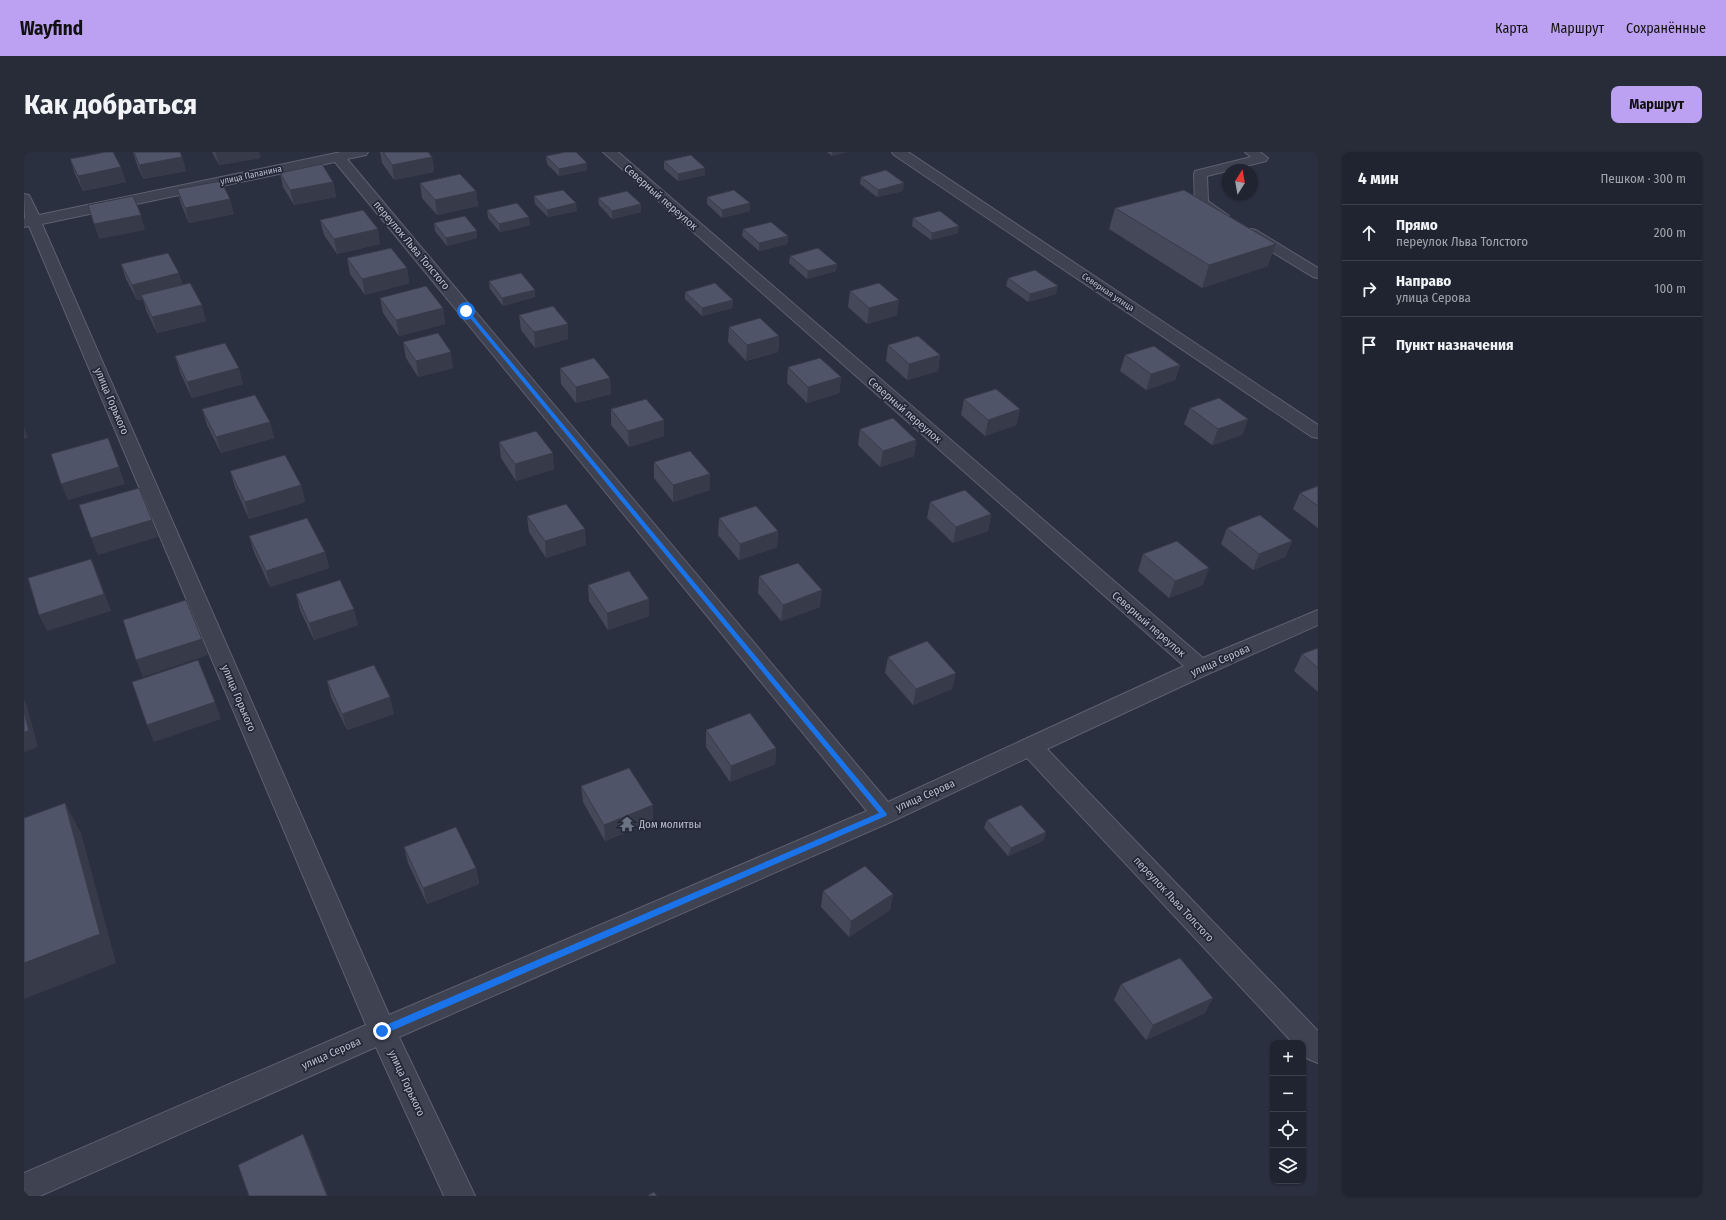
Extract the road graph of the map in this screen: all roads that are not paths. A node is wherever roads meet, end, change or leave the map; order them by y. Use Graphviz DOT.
graph roads {
  1 [pos="361,152"];
  2 [pos="610,152"];
  3 [pos="899,152"];
  4 [pos="1251,152"];
  5 [pos="338,157"];
  6 [pos="24,198"];
  7 [pos="29,222"];
  8 [pos="1318,274"];
  9 [pos="1318,433"];
  10 [pos="1318,617"];
  11 [pos="1200,668"];
  12 [pos="1031,748"];
  13 [pos="884,814"];
  14 [pos="382,1031"];
  15 [pos="1318,1050"];
  16 [pos="24,1188"];
  17 [pos="460,1196"];
  1 -- 5 [label="street, улица Папанина"];
  2 -- 11 [label="street, Северный переулок"];
  3 -- 9 [label="street, Северная улица"];
  4 -- 8 [label="lane"];
  5 -- 7 [label="street, улица Папанина"];
  5 -- 13 [label="street, переулок Льва Толстого"];
  6 -- 7 [label="street, улица Горького"];
  7 -- 14 [label="street, улица Горького"];
  10 -- 11 [label="street, улица Серова"];
  11 -- 12 [label="street, улица Серова"];
  12 -- 13 [label="street, улица Серова"];
  12 -- 15 [label="street, переулок Льва Толстого"];
  13 -- 14 [label="street, улица Серова"];
  14 -- 16 [label="street, улица Серова"];
  14 -- 17 [label="street, улица Горького"];
}
